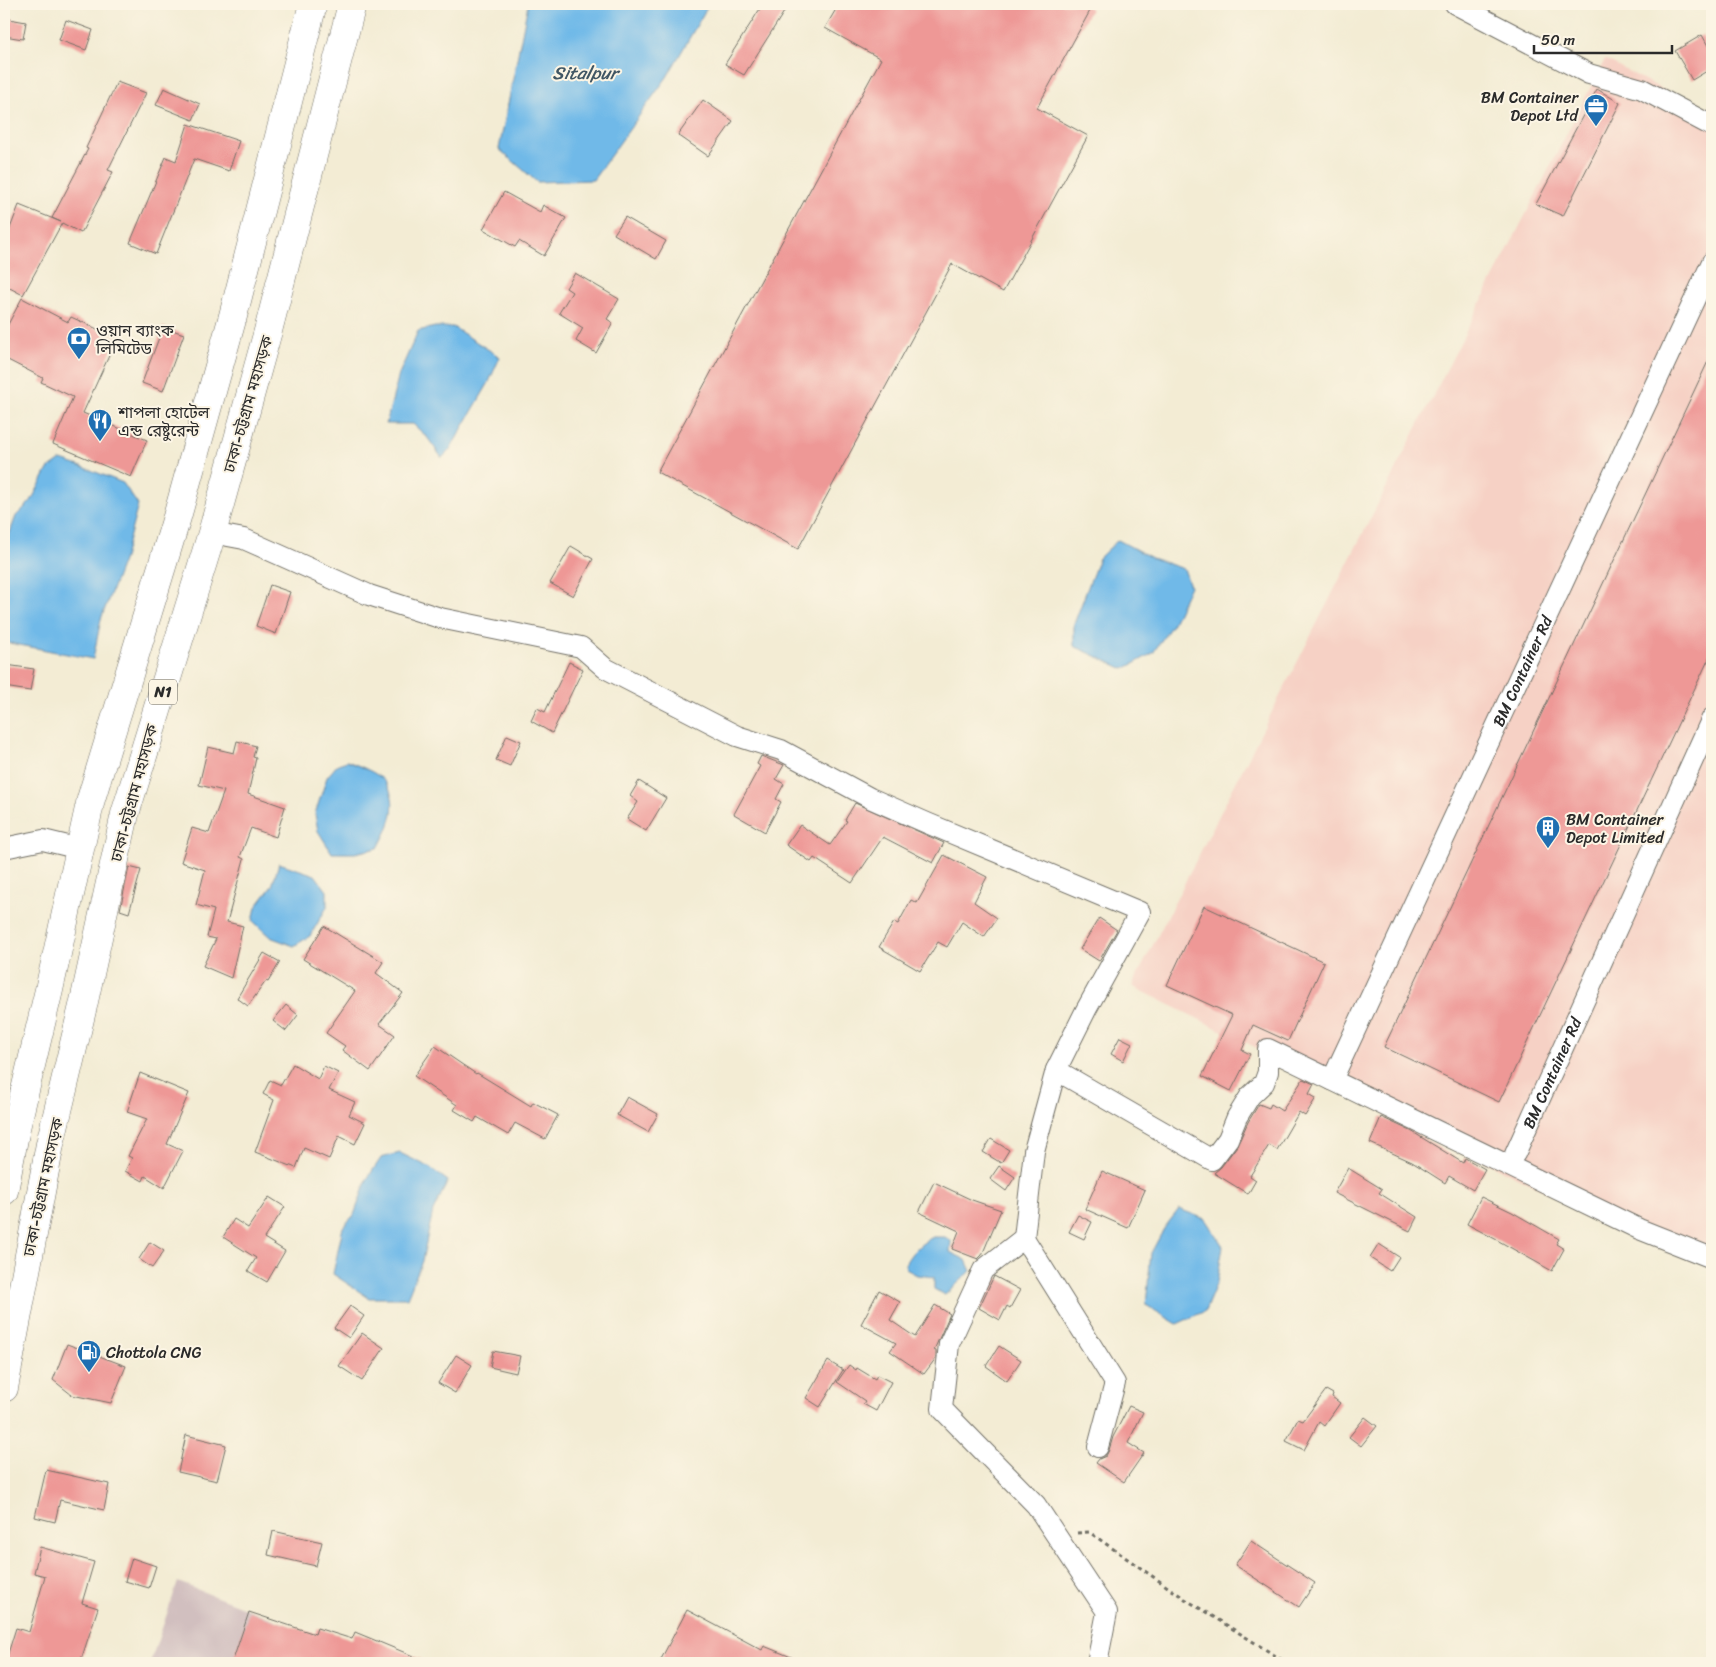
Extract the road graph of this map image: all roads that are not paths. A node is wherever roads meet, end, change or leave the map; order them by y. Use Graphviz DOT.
graph roads {
  1 [pos="314,4"];
  2 [pos="352,4"];
  3 [pos="1454,4"];
  4 [pos="1712,126"];
  5 [pos="1712,262"];
  6 [pos="212,533"];
  7 [pos="1712,718"];
  8 [pos="4,848"];
  9 [pos="80,849"];
  10 [pos="1056,1070"];
  11 [pos="1332,1080"];
  12 [pos="1515,1154"];
  13 [pos="4,1191"];
  14 [pos="1024,1238"];
  15 [pos="1712,1258"];
  16 [pos="4,1388"];
  17 [pos="1098,1447"];
  18 [pos="1097,1663"];
  1 -- 9 [label="highway, N1"];
  2 -- 6 [label="highway, ঢাকা-চট্টগ্রাম মহাসড়ক / N1"];
  3 -- 4 [label="street"];
  5 -- 11 [label="street, BM Container Rd"];
  6 -- 10 [label="street"];
  6 -- 16 [label="highway, ঢাকা-চট্টগ্রাম মহাসড়ক / N1"];
  7 -- 12 [label="street, BM Container Rd"];
  8 -- 9 [label="street"];
  9 -- 13 [label="highway, N1"];
  10 -- 11 [label="street"];
  10 -- 14 [label="street"];
  11 -- 15 [label="street"];
  14 -- 17 [label="street"];
  14 -- 18 [label="street"];
}
